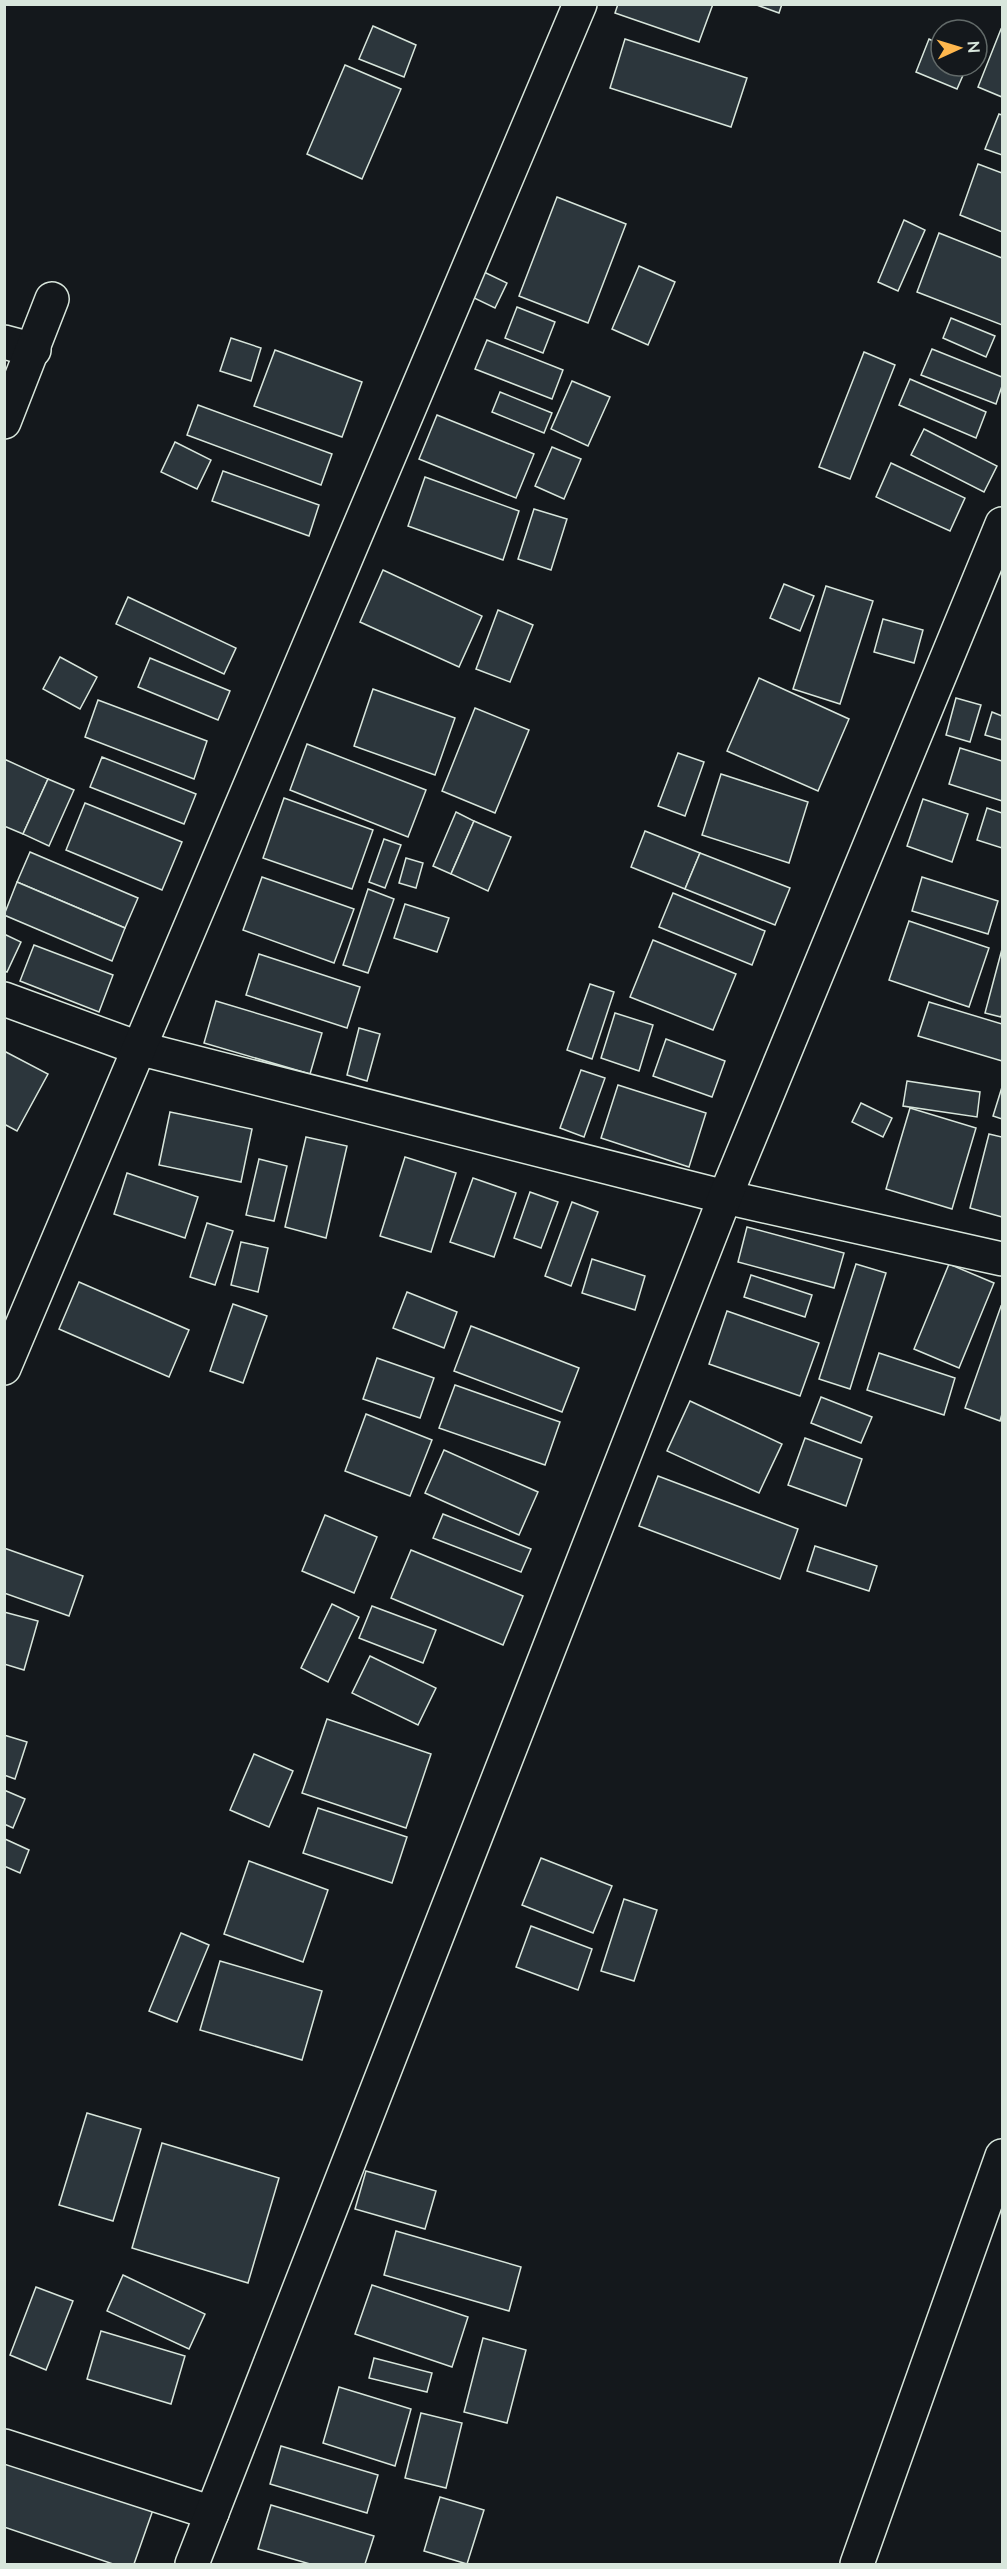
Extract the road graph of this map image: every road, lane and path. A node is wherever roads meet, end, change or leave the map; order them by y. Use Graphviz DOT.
graph roads {
  1 [pos="580,4"];
  2 [pos="52,299"];
  3 [pos="19,346"];
  4 [pos="4,422"];
  5 [pos="1002,524"];
  6 [pos="4,999"];
  7 [pos="138,1048"];
  8 [pos="725,1197"];
  9 [pos="1002,1259"];
  10 [pos="4,1368"];
  11 [pos="1002,2156"];
  12 [pos="4,2446"];
  13 [pos="212,2513"];
  14 [pos="192,2565"];
  15 [pos="857,2565"];
  1 -- 7 [label="street"];
  2 -- 3 [label="street"];
  3 -- 4 [label="street"];
  5 -- 8 [label="street"];
  6 -- 7 [label="street"];
  7 -- 8 [label="street"];
  7 -- 10 [label="street"];
  8 -- 9 [label="street"];
  8 -- 13 [label="street"];
  11 -- 15 [label="street"];
  12 -- 13 [label="street"];
  13 -- 14 [label="street"];
}
